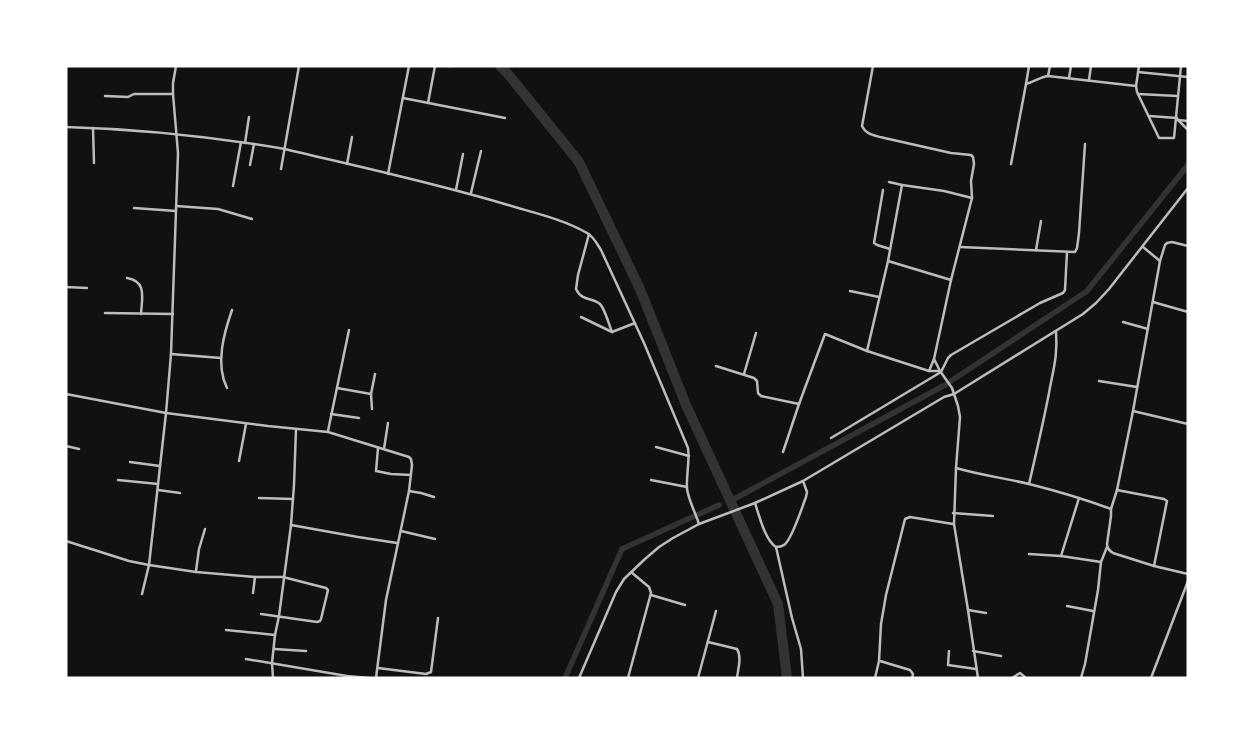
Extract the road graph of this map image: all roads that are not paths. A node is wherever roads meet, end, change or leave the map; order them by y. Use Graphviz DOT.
graph roads {
  1 [pos="176,66"];
  2 [pos="299,66"];
  3 [pos="409,66"];
  4 [pos="435,66"];
  5 [pos="874,66"];
  6 [pos="1029,66"];
  7 [pos="1050,66"];
  8 [pos="1071,66"];
  9 [pos="1091,66"];
  10 [pos="1139,66"];
  11 [pos="1181,66"];
  12 [pos="1138,72"];
  13 [pos="1048,76"];
  14 [pos="1180,76"];
  15 [pos="1188,77"];
  16 [pos="1070,78"];
  17 [pos="1089,80"];
  18 [pos="1026,84"];
  19 [pos="1136,86"];
  20 [pos="173,94"];
  21 [pos="1138,94"];
  22 [pos="105,96"];
  23 [pos="1178,96"];
  24 [pos="403,98"];
  25 [pos="428,103"];
  26 [pos="1149,116"];
  27 [pos="249,118"];
  28 [pos="505,118"];
  29 [pos="1177,119"];
  30 [pos="1188,121"];
  31 [pos="66,127"];
  32 [pos="93,128"];
  33 [pos="1188,130"];
  34 [pos="177,135"];
  35 [pos="352,137"];
  36 [pos="243,143"];
  37 [pos="254,144"];
  38 [pos="1085,144"];
  39 [pos="285,150"];
  40 [pos="481,151"];
  41 [pos="463,154"];
  42 [pos="94,163"];
  43 [pos="347,164"];
  44 [pos="1011,164"];
  45 [pos="250,165"];
  46 [pos="281,169"];
  47 [pos="388,174"];
  48 [pos="889,182"];
  49 [pos="902,185"];
  50 [pos="233,186"];
  51 [pos="1188,188"];
  52 [pos="456,190"];
  53 [pos="883,190"];
  54 [pos="471,194"];
  55 [pos="972,198"];
  56 [pos="176,206"];
  57 [pos="134,208"];
  58 [pos="176,211"];
  59 [pos="252,219"];
  60 [pos="1041,221"];
  61 [pos="589,234"];
  62 [pos="1188,246"];
  63 [pos="960,247"];
  64 [pos="1143,247"];
  65 [pos="890,249"];
  66 [pos="1036,250"];
  67 [pos="1067,252"];
  68 [pos="888,261"];
  69 [pos="1160,261"];
  70 [pos="127,278"];
  71 [pos="951,280"];
  72 [pos="66,287"];
  73 [pos="87,288"];
  74 [pos="850,291"];
  75 [pos="880,297"];
  76 [pos="1153,302"];
  77 [pos="232,310"];
  78 [pos="1188,312"];
  79 [pos="105,313"];
  80 [pos="141,314"];
  81 [pos="174,314"];
  82 [pos="581,317"];
  83 [pos="1123,322"];
  84 [pos="635,323"];
  85 [pos="1148,329"];
  86 [pos="349,330"];
  87 [pos="612,332"];
  88 [pos="1056,332"];
  89 [pos="756,333"];
  90 [pos="867,351"];
  91 [pos="171,354"];
  92 [pos="221,358"];
  93 [pos="934,359"];
  94 [pos="716,366"];
  95 [pos="929,371"];
  96 [pos="941,372"];
  97 [pos="375,374"];
  98 [pos="744,375"];
  99 [pos="1099,381"];
  100 [pos="1137,387"];
  101 [pos="227,388"];
  102 [pos="337,388"];
  103 [pos="66,394"];
  104 [pos="371,394"];
  105 [pos="954,394"];
  106 [pos="799,404"];
  107 [pos="372,409"];
  108 [pos="1133,411"];
  109 [pos="166,413"];
  110 [pos="331,414"];
  111 [pos="359,418"];
  112 [pos="388,423"];
  113 [pos="246,424"];
  114 [pos="1188,424"];
  115 [pos="296,429"];
  116 [pos="328,432"];
  117 [pos="831,438"];
  118 [pos="66,446"];
  119 [pos="656,447"];
  120 [pos="79,448"];
  121 [pos="378,448"];
  122 [pos="384,449"];
  123 [pos="784,452"];
  124 [pos="689,456"];
  125 [pos="239,461"];
  126 [pos="130,462"];
  127 [pos="160,466"];
  128 [pos="956,468"];
  129 [pos="411,475"];
  130 [pos="118,480"];
  131 [pos="651,480"];
  132 [pos="803,481"];
  133 [pos="158,484"];
  134 [pos="1029,484"];
  135 [pos="687,487"];
  136 [pos="158,490"];
  137 [pos="1117,490"];
  138 [pos="409,491"];
  139 [pos="180,493"];
  140 [pos="434,497"];
  141 [pos="1079,497"];
  142 [pos="259,498"];
  143 [pos="293,499"];
  144 [pos="755,502"];
  145 [pos="1111,509"];
  146 [pos="953,513"];
  147 [pos="993,516"];
  148 [pos="291,524"];
  149 [pos="699,524"];
  150 [pos="954,524"];
  151 [pos="205,529"];
  152 [pos="401,531"];
  153 [pos="435,539"];
  154 [pos="66,541"];
  155 [pos="398,543"];
  156 [pos="776,547"];
  157 [pos="1107,547"];
  158 [pos="1029,554"];
  159 [pos="1061,556"];
  160 [pos="1101,562"];
  161 [pos="149,565"];
  162 [pos="1154,566"];
  163 [pos="196,572"];
  164 [pos="631,572"];
  165 [pos="1188,574"];
  166 [pos="255,577"];
  167 [pos="283,577"];
  168 [pos="1188,581"];
  169 [pos="253,593"];
  170 [pos="142,594"];
  171 [pos="651,595"];
  172 [pos="684,605"];
  173 [pos="1067,606"];
  174 [pos="968,610"];
  175 [pos="716,611"];
  176 [pos="1094,611"];
  177 [pos="986,613"];
  178 [pos="261,614"];
  179 [pos="279,616"];
  180 [pos="438,618"];
  181 [pos="226,630"];
  182 [pos="275,635"];
  183 [pos="708,642"];
  184 [pos="274,649"];
  185 [pos="306,650"];
  186 [pos="949,651"];
  187 [pos="973,651"];
  188 [pos="1001,656"];
  189 [pos="246,659"];
  190 [pos="879,661"];
  191 [pos="272,663"];
  192 [pos="378,668"];
  193 [pos="976,669"];
  194 [pos="347,677"];
  195 [pos="273,678"];
  196 [pos="369,678"];
  197 [pos="376,678"];
  198 [pos="579,678"];
  199 [pos="628,678"];
  200 [pos="698,678"];
  201 [pos="737,678"];
  202 [pos="804,678"];
  203 [pos="875,678"];
  204 [pos="912,678"];
  205 [pos="978,678"];
  206 [pos="1012,678"];
  207 [pos="1026,678"];
  208 [pos="1081,678"];
  209 [pos="1152,678"];
  1 -- 20 [label="street"];
  2 -- 39 [label="street"];
  3 -- 24 [label="street"];
  4 -- 25 [label="street"];
  5 -- 55 [label="street"];
  6 -- 18 [label="street"];
  7 -- 13 [label="street"];
  8 -- 16 [label="street"];
  9 -- 17 [label="street"];
  10 -- 12 [label="street"];
  11 -- 14 [label="street"];
  12 -- 14 [label="street"];
  12 -- 19 [label="street"];
  13 -- 16 [label="street"];
  13 -- 18 [label="street"];
  14 -- 15 [label="street"];
  14 -- 23 [label="street"];
  16 -- 17 [label="street"];
  17 -- 19 [label="street"];
  18 -- 44 [label="street"];
  19 -- 21 [label="street"];
  20 -- 22 [label="street"];
  20 -- 34 [label="street"];
  21 -- 23 [label="street"];
  21 -- 26 [label="street"];
  23 -- 29 [label="street"];
  24 -- 25 [label="street"];
  24 -- 47 [label="street"];
  25 -- 28 [label="street"];
  26 -- 29 [label="street"];
  26 -- 29 [label="street"];
  27 -- 36 [label="street"];
  29 -- 30 [label="street"];
  29 -- 33 [label="street"];
  31 -- 32 [label="street"];
  32 -- 34 [label="street"];
  32 -- 42 [label="street"];
  34 -- 36 [label="street"];
  34 -- 56 [label="street"];
  35 -- 43 [label="street"];
  36 -- 37 [label="street"];
  36 -- 50 [label="street"];
  37 -- 39 [label="street"];
  37 -- 45 [label="street"];
  38 -- 67 [label="street"];
  39 -- 43 [label="street"];
  39 -- 46 [label="street"];
  40 -- 54 [label="street"];
  41 -- 52 [label="street"];
  43 -- 47 [label="street"];
  47 -- 52 [label="street"];
  48 -- 49 [label="street"];
  49 -- 55 [label="street"];
  49 -- 65 [label="street"];
  51 -- 64 [label="street"];
  52 -- 54 [label="street"];
  53 -- 65 [label="street"];
  54 -- 61 [label="street"];
  55 -- 63 [label="street"];
  56 -- 58 [label="street"];
  56 -- 59 [label="street"];
  57 -- 58 [label="street"];
  58 -- 81 [label="street"];
  60 -- 66 [label="street"];
  61 -- 84 [label="street"];
  61 -- 87 [label="street"];
  62 -- 69 [label="street"];
  63 -- 66 [label="street"];
  63 -- 71 [label="street"];
  64 -- 69 [label="street"];
  64 -- 88 [label="street"];
  65 -- 68 [label="street"];
  66 -- 67 [label="street"];
  67 -- 96 [label="street"];
  68 -- 71 [label="street"];
  68 -- 75 [label="street"];
  69 -- 76 [label="street"];
  70 -- 80 [label="street"];
  71 -- 93 [label="street"];
  72 -- 73 [label="street"];
  74 -- 75 [label="street"];
  75 -- 90 [label="street"];
  76 -- 78 [label="street"];
  76 -- 85 [label="street"];
  77 -- 92 [label="street"];
  79 -- 80 [label="street"];
  80 -- 81 [label="street"];
  81 -- 91 [label="street"];
  82 -- 87 [label="street"];
  83 -- 85 [label="street"];
  84 -- 87 [label="street"];
  84 -- 124 [label="street"];
  85 -- 100 [label="street"];
  86 -- 102 [label="street"];
  88 -- 105 [label="street"];
  88 -- 134 [label="street"];
  89 -- 98 [label="street"];
  90 -- 95 [label="street"];
  90 -- 106 [label="street"];
  91 -- 92 [label="street"];
  91 -- 109 [label="street"];
  92 -- 101 [label="street"];
  93 -- 95 [label="street"];
  93 -- 96 [label="street"];
  94 -- 98 [label="street"];
  95 -- 96 [label="street"];
  96 -- 105 [label="street"];
  96 -- 117 [label="street"];
  97 -- 104 [label="street"];
  98 -- 106 [label="street"];
  99 -- 100 [label="street"];
  100 -- 108 [label="street"];
  102 -- 104 [label="street"];
  102 -- 110 [label="street"];
  103 -- 109 [label="street"];
  104 -- 107 [label="street"];
  105 -- 128 [label="street"];
  105 -- 132 [label="street"];
  106 -- 123 [label="street"];
  108 -- 114 [label="street"];
  108 -- 137 [label="street"];
  109 -- 113 [label="street"];
  109 -- 127 [label="street"];
  110 -- 111 [label="street"];
  110 -- 116 [label="street"];
  112 -- 122 [label="street"];
  113 -- 115 [label="street"];
  113 -- 125 [label="street"];
  115 -- 116 [label="street"];
  115 -- 143 [label="street"];
  116 -- 121 [label="street"];
  118 -- 120 [label="street"];
  119 -- 124 [label="street"];
  121 -- 122 [label="street"];
  121 -- 129 [label="street"];
  122 -- 129 [label="street"];
  124 -- 135 [label="street"];
  126 -- 127 [label="street"];
  127 -- 133 [label="street"];
  128 -- 134 [label="street"];
  128 -- 146 [label="street"];
  129 -- 138 [label="street"];
  130 -- 133 [label="street"];
  131 -- 135 [label="street"];
  132 -- 144 [label="street"];
  132 -- 156 [label="street"];
  133 -- 136 [label="street"];
  134 -- 141 [label="street"];
  135 -- 149 [label="street"];
  136 -- 139 [label="street"];
  136 -- 161 [label="street"];
  137 -- 145 [label="street"];
  137 -- 162 [label="street"];
  138 -- 140 [label="street"];
  138 -- 152 [label="street"];
  141 -- 145 [label="street"];
  141 -- 159 [label="street"];
  142 -- 143 [label="street"];
  143 -- 148 [label="street"];
  144 -- 149 [label="street"];
  144 -- 156 [label="street"];
  145 -- 157 [label="street"];
  146 -- 147 [label="street"];
  146 -- 150 [label="street"];
  148 -- 155 [label="street"];
  148 -- 167 [label="street"];
  149 -- 164 [label="street"];
  150 -- 174 [label="street"];
  150 -- 190 [label="street"];
  151 -- 163 [label="street"];
  152 -- 153 [label="street"];
  152 -- 155 [label="street"];
  154 -- 161 [label="street"];
  155 -- 192 [label="street"];
  156 -- 202 [label="street"];
  157 -- 160 [label="street"];
  157 -- 162 [label="street"];
  158 -- 159 [label="street"];
  159 -- 160 [label="street"];
  160 -- 176 [label="street"];
  161 -- 163 [label="street"];
  161 -- 170 [label="street"];
  162 -- 165 [label="street"];
  163 -- 166 [label="street"];
  164 -- 171 [label="street"];
  164 -- 198 [label="street"];
  166 -- 167 [label="street"];
  166 -- 169 [label="street"];
  167 -- 179 [label="street"];
  167 -- 179 [label="street"];
  168 -- 209 [label="street"];
  171 -- 172 [label="street"];
  171 -- 199 [label="street"];
  173 -- 176 [label="street"];
  174 -- 177 [label="street"];
  174 -- 187 [label="street"];
  175 -- 183 [label="street"];
  176 -- 208 [label="street"];
  178 -- 179 [label="street"];
  179 -- 182 [label="street"];
  180 -- 192 [label="street"];
  181 -- 182 [label="street"];
  182 -- 184 [label="street"];
  183 -- 200 [label="street"];
  183 -- 201 [label="street"];
  184 -- 185 [label="street"];
  184 -- 191 [label="street"];
  186 -- 193 [label="street"];
  187 -- 188 [label="street"];
  187 -- 193 [label="street"];
  189 -- 191 [label="street"];
  190 -- 203 [label="street"];
  190 -- 204 [label="street"];
  191 -- 194 [label="street"];
  191 -- 195 [label="street"];
  192 -- 197 [label="street"];
  193 -- 205 [label="street"];
  194 -- 196 [label="street"];
  206 -- 207 [label="street"];
}
